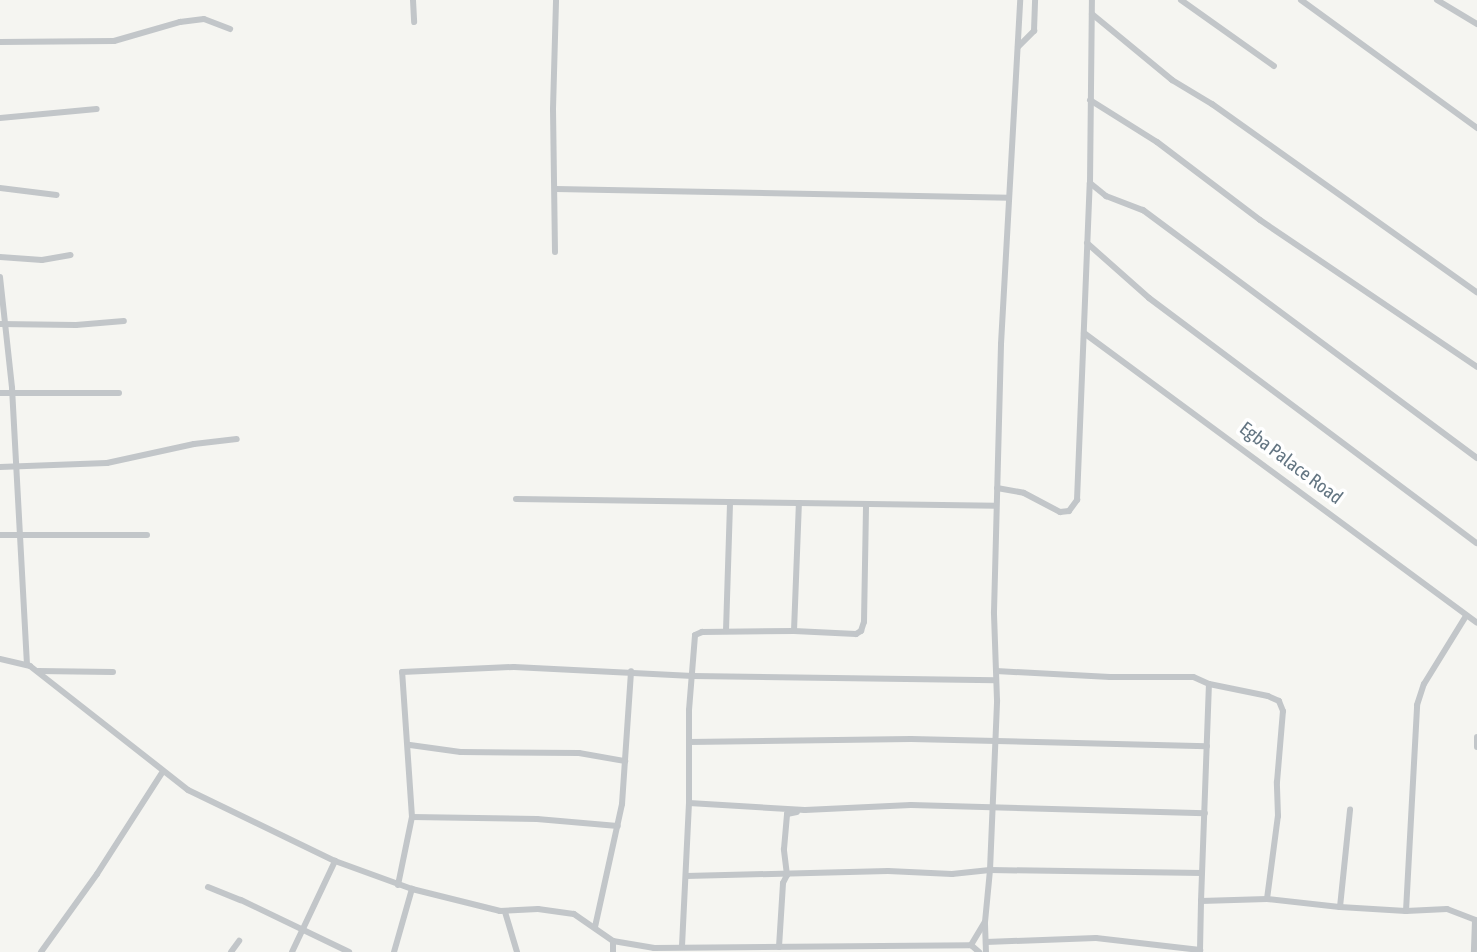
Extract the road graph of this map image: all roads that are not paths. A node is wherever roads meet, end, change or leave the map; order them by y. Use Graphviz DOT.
graph roads {
  1 [pos="412,0"];
  2 [pos="556,0"];
  3 [pos="1020,0"];
  4 [pos="1035,0"];
  5 [pos="1092,0"];
  6 [pos="1181,0"];
  7 [pos="1301,0"];
  8 [pos="1437,0"];
  9 [pos="1092,14"];
  10 [pos="414,22"];
  11 [pos="1477,24"];
  12 [pos="230,29"];
  13 [pos="0,42"];
  14 [pos="1017,47"];
  15 [pos="1274,66"];
  16 [pos="1090,100"];
  17 [pos="97,109"];
  18 [pos="0,118"];
  19 [pos="1477,128"];
  20 [pos="1090,183"];
  21 [pos="0,188"];
  22 [pos="556,189"];
  23 [pos="57,195"];
  24 [pos="1009,198"];
  25 [pos="1087,243"];
  26 [pos="555,252"];
  27 [pos="71,255"];
  28 [pos="0,257"];
  29 [pos="0,277"];
  30 [pos="1477,292"];
  31 [pos="124,321"];
  32 [pos="2,324"];
  33 [pos="1084,332"];
  34 [pos="1477,367"];
  35 [pos="0,393"];
  36 [pos="12,393"];
  37 [pos="119,393"];
  38 [pos="237,439"];
  39 [pos="1477,458"];
  40 [pos="0,467"];
  41 [pos="14,467"];
  42 [pos="997,488"];
  43 [pos="516,499"];
  44 [pos="730,503"];
  45 [pos="799,503"];
  46 [pos="866,505"];
  47 [pos="996,506"];
  48 [pos="20,534"];
  49 [pos="0,535"];
  50 [pos="147,535"];
  51 [pos="1477,543"];
  52 [pos="1466,616"];
  53 [pos="1477,623"];
  54 [pos="726,631"];
  55 [pos="794,631"];
  56 [pos="0,659"];
  57 [pos="27,665"];
  58 [pos="36,671"];
  59 [pos="631,671"];
  60 [pos="996,671"];
  61 [pos="113,672"];
  62 [pos="693,676"];
  63 [pos="996,680"];
  64 [pos="1209,684"];
  65 [pos="1477,737"];
  66 [pos="993,740"];
  67 [pos="689,742"];
  68 [pos="410,746"];
  69 [pos="1207,746"];
  70 [pos="1477,747"];
  71 [pos="625,761"];
  72 [pos="163,771"];
  73 [pos="689,803"];
  74 [pos="897,808"];
  75 [pos="990,809"];
  76 [pos="1350,810"];
  77 [pos="1205,813"];
  78 [pos="412,817"];
  79 [pos="618,826"];
  80 [pos="335,861"];
  81 [pos="990,870"];
  82 [pos="1202,873"];
  83 [pos="787,875"];
  84 [pos="686,876"];
  85 [pos="398,884"];
  86 [pos="208,887"];
  87 [pos="412,889"];
  88 [pos="1267,899"];
  89 [pos="1202,901"];
  90 [pos="1340,908"];
  91 [pos="1406,911"];
  92 [pos="505,912"];
  93 [pos="1476,920"];
  94 [pos="985,922"];
  95 [pos="596,927"];
  96 [pos="303,930"];
  97 [pos="239,941"];
  98 [pos="613,941"];
  99 [pos="986,942"];
  100 [pos="971,945"];
  101 [pos="682,946"];
  102 [pos="779,947"];
  103 [pos="742,950"];
  104 [pos="1200,951"];
  105 [pos="41,952"];
  106 [pos="230,952"];
  107 [pos="292,952"];
  108 [pos="349,952"];
  109 [pos="394,952"];
  110 [pos="517,952"];
  111 [pos="613,952"];
  112 [pos="979,952"];
  113 [pos="986,952"];
  114 [pos="1474,952"];
  1 -- 10 [label="street"];
  2 -- 22 [label="street"];
  3 -- 14 [label="street"];
  4 -- 14 [label="street"];
  5 -- 9 [label="street"];
  6 -- 15 [label="street"];
  7 -- 19 [label="street"];
  8 -- 11 [label="street"];
  9 -- 16 [label="street"];
  9 -- 30 [label="street"];
  12 -- 13 [label="street"];
  14 -- 24 [label="street"];
  16 -- 20 [label="street"];
  16 -- 34 [label="street"];
  17 -- 18 [label="street"];
  20 -- 25 [label="street"];
  20 -- 39 [label="street"];
  21 -- 23 [label="street"];
  22 -- 24 [label="street"];
  22 -- 26 [label="street"];
  24 -- 42 [label="street"];
  25 -- 33 [label="street"];
  25 -- 51 [label="street"];
  27 -- 28 [label="street"];
  29 -- 32 [label="street"];
  31 -- 32 [label="street"];
  32 -- 36 [label="street"];
  33 -- 42 [label="street"];
  33 -- 52 [label="street, Egba Palace Road"];
  35 -- 36 [label="street"];
  36 -- 37 [label="street"];
  36 -- 41 [label="street"];
  38 -- 41 [label="street"];
  40 -- 41 [label="street"];
  41 -- 48 [label="street"];
  42 -- 47 [label="street"];
  43 -- 44 [label="street"];
  44 -- 45 [label="street"];
  44 -- 54 [label="street"];
  45 -- 46 [label="street"];
  45 -- 55 [label="street"];
  46 -- 47 [label="street"];
  46 -- 55 [label="street"];
  47 -- 60 [label="street"];
  48 -- 49 [label="street"];
  48 -- 50 [label="street"];
  48 -- 57 [label="street"];
  52 -- 53 [label="street, Egba Palace Road"];
  52 -- 91 [label="street"];
  54 -- 55 [label="street"];
  54 -- 62 [label="street"];
  56 -- 57 [label="street"];
  57 -- 58 [label="street"];
  58 -- 61 [label="street"];
  58 -- 72 [label="street"];
  59 -- 62 [label="street"];
  59 -- 68 [label="street"];
  59 -- 71 [label="street"];
  60 -- 63 [label="street"];
  60 -- 64 [label="street"];
  62 -- 63 [label="street"];
  62 -- 67 [label="street"];
  63 -- 66 [label="street"];
  64 -- 69 [label="street"];
  64 -- 88 [label="street"];
  65 -- 70 [label="street"];
  66 -- 67 [label="street"];
  66 -- 69 [label="street"];
  66 -- 75 [label="street"];
  67 -- 73 [label="street"];
  68 -- 71 [label="street"];
  68 -- 78 [label="street"];
  69 -- 77 [label="street"];
  71 -- 79 [label="street"];
  72 -- 80 [label="street"];
  72 -- 105 [label="street"];
  73 -- 75 [label="street"];
  73 -- 84 [label="street"];
  74 -- 83 [label="street"];
  75 -- 77 [label="street"];
  75 -- 81 [label="street"];
  76 -- 90 [label="street"];
  77 -- 82 [label="street"];
  78 -- 79 [label="street"];
  78 -- 85 [label="street"];
  79 -- 95 [label="street"];
  80 -- 85 [label="street"];
  80 -- 96 [label="street"];
  81 -- 82 [label="street"];
  81 -- 83 [label="street"];
  81 -- 94 [label="street"];
  82 -- 89 [label="street"];
  83 -- 84 [label="street"];
  83 -- 102 [label="street"];
  84 -- 101 [label="street"];
  85 -- 87 [label="street"];
  86 -- 96 [label="street"];
  87 -- 92 [label="street"];
  87 -- 109 [label="street"];
  88 -- 89 [label="street"];
  88 -- 90 [label="street"];
  89 -- 104 [label="street"];
  90 -- 91 [label="street"];
  91 -- 93 [label="street"];
  92 -- 95 [label="street"];
  92 -- 110 [label="street"];
  93 -- 114 [label="street"];
  94 -- 99 [label="street"];
  94 -- 100 [label="street"];
  95 -- 98 [label="street"];
  96 -- 107 [label="street"];
  96 -- 108 [label="street"];
  97 -- 106 [label="street"];
  98 -- 101 [label="street"];
  98 -- 111 [label="street"];
  99 -- 104 [label="street"];
  99 -- 113 [label="street"];
  100 -- 102 [label="street"];
  100 -- 112 [label="street"];
  101 -- 103 [label="street"];
  102 -- 103 [label="street"];
}
